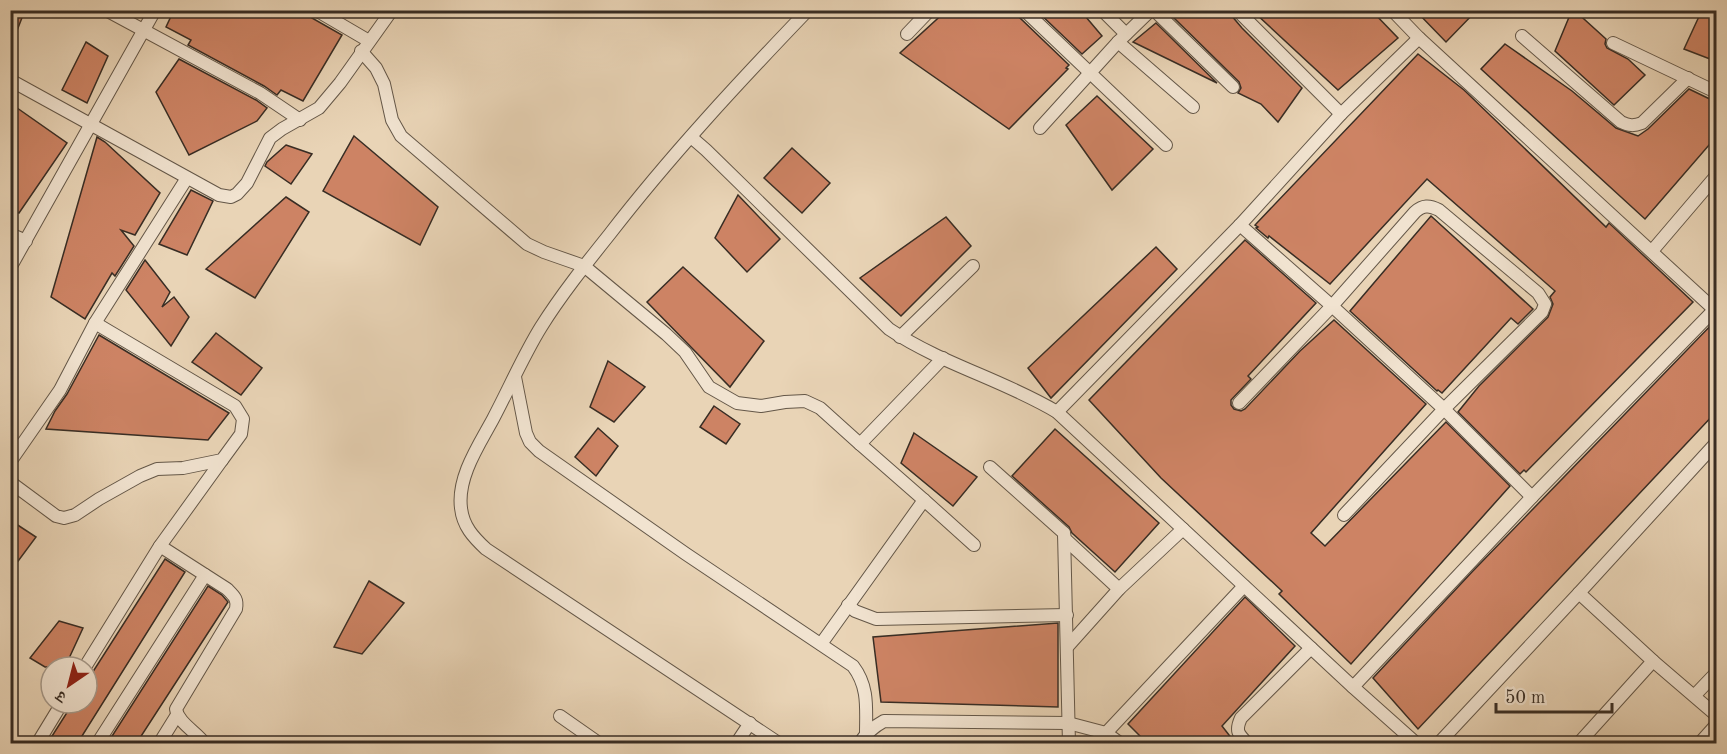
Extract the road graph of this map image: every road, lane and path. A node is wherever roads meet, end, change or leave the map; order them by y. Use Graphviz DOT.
graph roads {
  1 [pos="106,10"];
  2 [pos="155,10"];
  3 [pos="316,10"];
  4 [pos="392,10"];
  5 [pos="808,10"];
  6 [pos="930,10"];
  7 [pos="1024,10"];
  8 [pos="1102,10"];
  9 [pos="1153,10"];
  10 [pos="1237,10"];
  11 [pos="1392,10"];
  12 [pos="143,31"];
  13 [pos="907,34"];
  14 [pos="1522,36"];
  15 [pos="1122,38"];
  16 [pos="1419,38"];
  17 [pos="1612,43"];
  18 [pos="365,46"];
  19 [pos="1089,73"];
  20 [pos="1688,78"];
  21 [pos="10,80"];
  22 [pos="1233,87"];
  23 [pos="1716,92"];
  24 [pos="1193,107"];
  25 [pos="1341,114"];
  26 [pos="300,120"];
  27 [pos="90,124"];
  28 [pos="1040,128"];
  29 [pos="691,137"];
  30 [pos="1166,145"];
  31 [pos="1716,176"];
  32 [pos="188,178"];
  33 [pos="1240,225"];
  34 [pos="10,234"];
  35 [pos="26,242"];
  36 [pos="1652,251"];
  37 [pos="584,266"];
  38 [pos="973,266"];
  39 [pos="10,268"];
  40 [pos="1332,306"];
  41 [pos="1716,310"];
  42 [pos="95,324"];
  43 [pos="900,337"];
  44 [pos="943,358"];
  45 [pos="515,377"];
  46 [pos="1239,402"];
  47 [pos="1444,409"];
  48 [pos="1057,412"];
  49 [pos="1716,443"];
  50 [pos="860,444"];
  51 [pos="222,460"];
  52 [pos="10,462"];
  53 [pos="990,467"];
  54 [pos="10,482"];
  55 [pos="1532,497"];
  56 [pos="924,500"];
  57 [pos="1344,515"];
  58 [pos="1183,529"];
  59 [pos="1064,533"];
  60 [pos="974,545"];
  61 [pos="160,546"];
  62 [pos="205,575"];
  63 [pos="1244,586"];
  64 [pos="1119,589"];
  65 [pos="1579,593"];
  66 [pos="848,605"];
  67 [pos="1067,615"];
  68 [pos="821,644"];
  69 [pos="1068,646"];
  70 [pos="1311,648"];
  71 [pos="92,655"];
  72 [pos="1653,661"];
  73 [pos="1716,673"];
  74 [pos="1353,687"];
  75 [pos="1695,695"];
  76 [pos="55,715"];
  77 [pos="177,715"];
  78 [pos="1716,715"];
  79 [pos="560,716"];
  80 [pos="750,723"];
  81 [pos="1068,723"];
  82 [pos="1716,725"];
  83 [pos="1106,733"];
  84 [pos="863,739"];
  85 [pos="37,744"];
  86 [pos="97,744"];
  87 [pos="159,744"];
  88 [pos="205,744"];
  89 [pos="600,744"];
  90 [pos="736,744"];
  91 [pos="780,744"];
  92 [pos="1069,744"];
  93 [pos="1121,744"];
  94 [pos="1248,744"];
  95 [pos="1417,744"];
  96 [pos="1438,744"];
  97 [pos="1578,744"];
  98 [pos="1699,744"];
  1 -- 12 [label="street"];
  2 -- 12 [label="street"];
  3 -- 18 [label="street"];
  4 -- 18 [label="street"];
  5 -- 29 [label="street"];
  6 -- 13 [label="street"];
  7 -- 19 [label="street"];
  8 -- 15 [label="street"];
  9 -- 15 [label="street"];
  9 -- 22 [label="street"];
  10 -- 25 [label="street"];
  11 -- 16 [label="street"];
  12 -- 26 [label="street"];
  12 -- 27 [label="street"];
  14 -- 20 [label="street"];
  15 -- 19 [label="street"];
  15 -- 24 [label="street"];
  16 -- 25 [label="street"];
  16 -- 36 [label="street"];
  17 -- 20 [label="street"];
  18 -- 26 [label="street"];
  18 -- 37 [label="street"];
  19 -- 28 [label="street"];
  19 -- 30 [label="street"];
  20 -- 23 [label="street"];
  21 -- 27 [label="street"];
  25 -- 33 [label="street"];
  26 -- 32 [label="street"];
  27 -- 32 [label="street"];
  27 -- 35 [label="street"];
  29 -- 37 [label="street"];
  29 -- 43 [label="street"];
  31 -- 36 [label="street"];
  32 -- 42 [label="street"];
  33 -- 40 [label="street"];
  33 -- 48 [label="street"];
  34 -- 35 [label="street"];
  35 -- 39 [label="street"];
  36 -- 41 [label="street"];
  37 -- 45 [label="street"];
  37 -- 50 [label="street"];
  38 -- 43 [label="street"];
  40 -- 46 [label="street"];
  40 -- 47 [label="street"];
  40 -- 47 [label="street"];
  41 -- 55 [label="street"];
  42 -- 51 [label="street"];
  42 -- 52 [label="street"];
  43 -- 44 [label="street"];
  44 -- 48 [label="street"];
  44 -- 50 [label="street"];
  45 -- 68 [label="street"];
  45 -- 80 [label="street"];
  47 -- 55 [label="street"];
  47 -- 57 [label="street"];
  48 -- 58 [label="street"];
  49 -- 65 [label="street"];
  50 -- 56 [label="street"];
  51 -- 54 [label="street"];
  51 -- 61 [label="street"];
  53 -- 59 [label="street"];
  55 -- 74 [label="street"];
  56 -- 60 [label="street"];
  56 -- 66 [label="street"];
  58 -- 63 [label="street"];
  58 -- 64 [label="street"];
  59 -- 64 [label="street"];
  59 -- 67 [label="street"];
  61 -- 62 [label="street"];
  61 -- 71 [label="street"];
  62 -- 77 [label="street"];
  62 -- 86 [label="street"];
  63 -- 70 [label="street"];
  63 -- 83 [label="street"];
  64 -- 69 [label="street"];
  65 -- 72 [label="street"];
  65 -- 96 [label="street"];
  66 -- 67 [label="street"];
  66 -- 68 [label="street"];
  67 -- 69 [label="street"];
  68 -- 84 [label="street"];
  69 -- 81 [label="street"];
  70 -- 74 [label="street"];
  70 -- 94 [label="street"];
  72 -- 75 [label="street"];
  72 -- 97 [label="street"];
  73 -- 75 [label="street"];
  74 -- 95 [label="street"];
  75 -- 78 [label="street"];
  76 -- 85 [label="street"];
  77 -- 87 [label="street"];
  77 -- 88 [label="street"];
  79 -- 89 [label="street"];
  80 -- 90 [label="street"];
  80 -- 91 [label="street"];
  81 -- 83 [label="street"];
  81 -- 84 [label="street"];
  81 -- 92 [label="street"];
  82 -- 98 [label="street"];
  83 -- 93 [label="street"];
}
